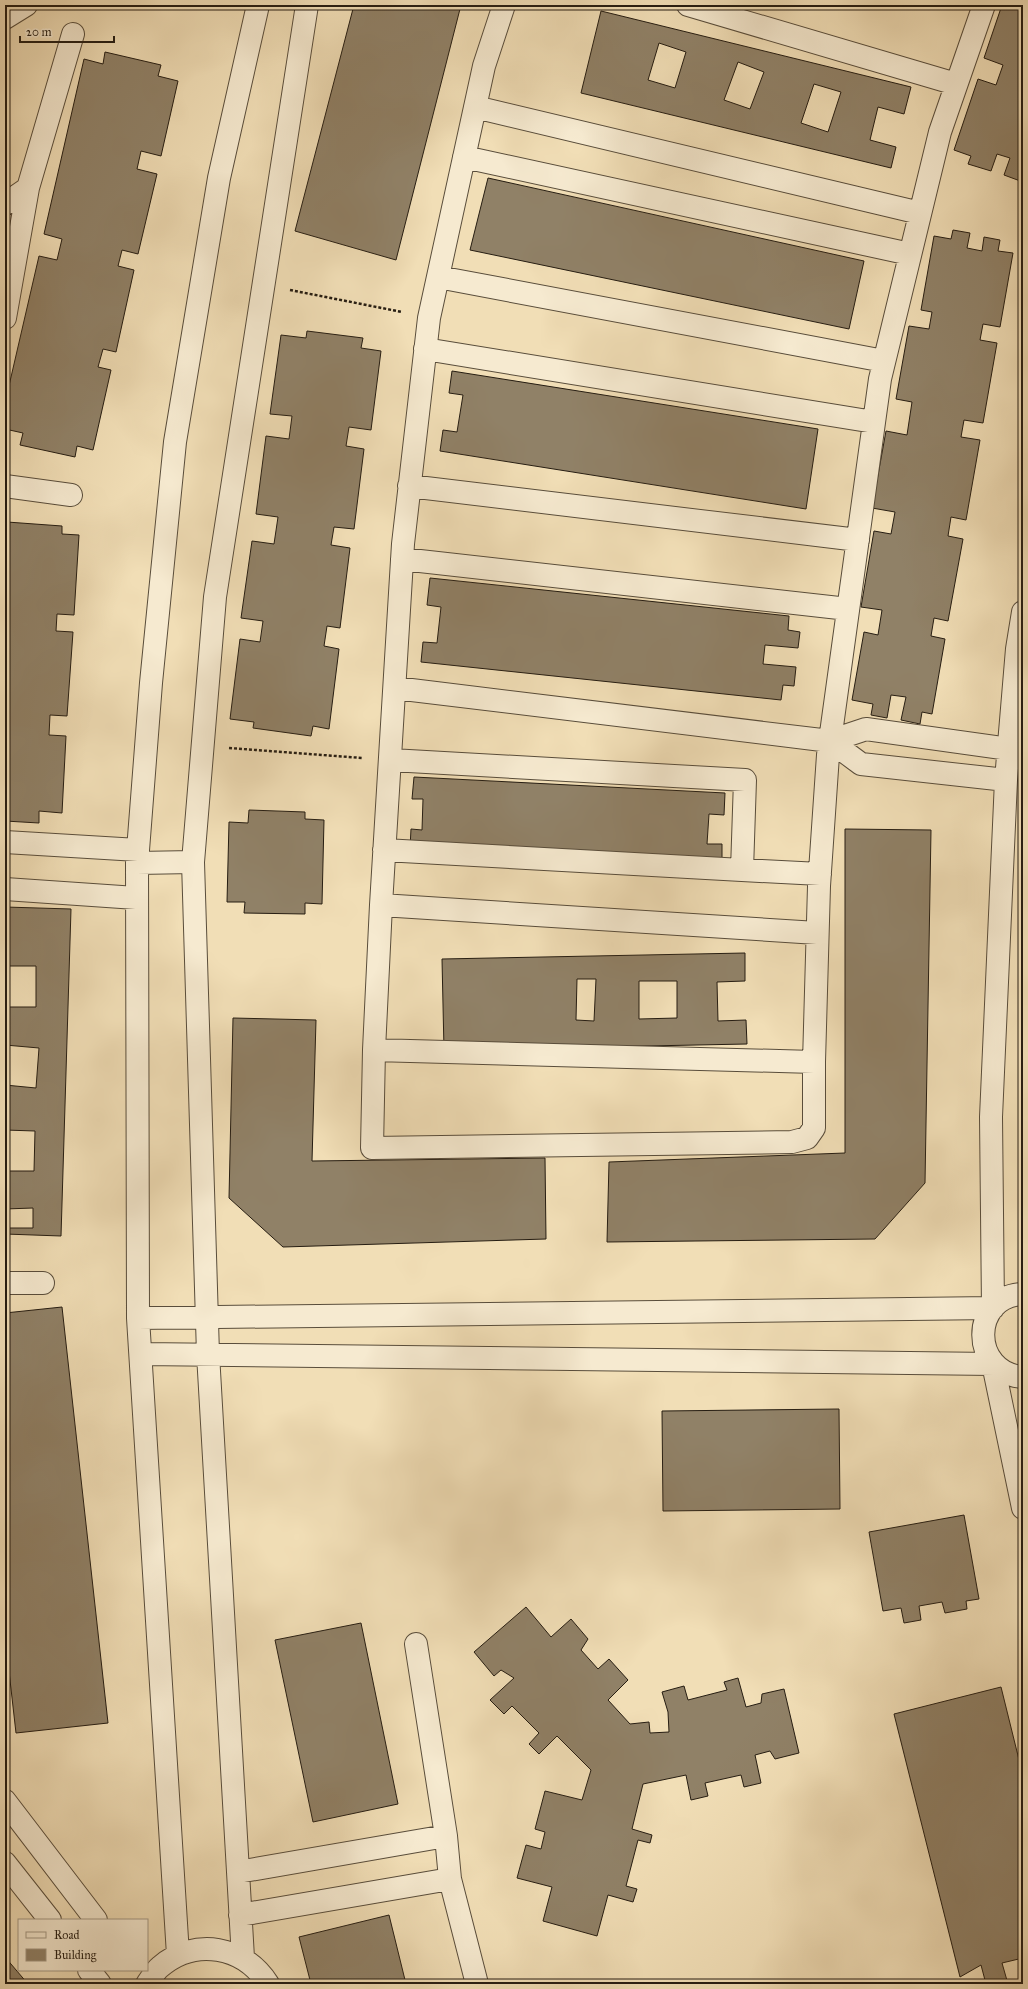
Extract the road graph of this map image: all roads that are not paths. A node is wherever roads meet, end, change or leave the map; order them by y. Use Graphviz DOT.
graph roads {
  1 [pos="26,5"];
  2 [pos="258,5"];
  3 [pos="307,5"];
  4 [pos="504,5"];
  5 [pos="688,5"];
  6 [pos="984,5"];
  7 [pos="5,18"];
  8 [pos="72,34"];
  9 [pos="956,84"];
  10 [pos="475,107"];
  11 [pos="464,157"];
  12 [pos="28,188"];
  13 [pos="5,204"];
  14 [pos="920,213"];
  15 [pos="910,254"];
  16 [pos="438,277"];
  17 [pos="5,318"];
  18 [pos="426,349"];
  19 [pos="884,362"];
  20 [pos="874,422"];
  21 [pos="5,486"];
  22 [pos="409,486"];
  23 [pos="71,495"];
  24 [pos="858,540"];
  25 [pos="402,559"];
  26 [pos="848,609"];
  27 [pos="1023,612"];
  28 [pos="395,688"];
  29 [pos="830,741"];
  30 [pos="1009,749"];
  31 [pos="391,760"];
  32 [pos="1006,780"];
  33 [pos="5,842"];
  34 [pos="384,850"];
  35 [pos="137,856"];
  36 [pos="193,862"];
  37 [pos="742,870"];
  38 [pos="820,874"];
  39 [pos="5,889"];
  40 [pos="136,898"];
  41 [pos="381,905"];
  42 [pos="817,933"];
  43 [pos="374,1050"];
  44 [pos="814,1062"];
  45 [pos="43,1282"];
  46 [pos="5,1283"];
  47 [pos="1023,1294"];
  48 [pos="993,1308"];
  49 [pos="138,1318"];
  50 [pos="207,1318"];
  51 [pos="141,1354"];
  52 [pos="208,1354"];
  53 [pos="993,1364"];
  54 [pos="1023,1377"];
  55 [pos="1023,1508"];
  56 [pos="416,1644"];
  57 [pos="5,1802"];
  58 [pos="446,1836"];
  59 [pos="7,1869"];
  60 [pos="238,1872"];
  61 [pos="450,1879"];
  62 [pos="240,1915"];
  63 [pos="49,1919"];
  64 [pos="95,1919"];
  65 [pos="178,1955"];
  66 [pos="243,1958"];
  67 [pos="90,1971"];
  68 [pos="135,1971"];
  69 [pos="100,1984"];
  70 [pos="146,1984"];
  71 [pos="268,1984"];
  72 [pos="477,1984"];
  1 -- 7 [label="street"];
  2 -- 35 [label="street"];
  3 -- 36 [label="street"];
  4 -- 10 [label="street"];
  5 -- 9 [label="street"];
  6 -- 9 [label="street"];
  8 -- 12 [label="street"];
  9 -- 14 [label="street"];
  10 -- 11 [label="street"];
  10 -- 14 [label="street"];
  11 -- 15 [label="street"];
  11 -- 16 [label="street"];
  12 -- 13 [label="street"];
  12 -- 17 [label="street"];
  14 -- 15 [label="street"];
  15 -- 19 [label="street"];
  16 -- 18 [label="street"];
  16 -- 19 [label="street"];
  18 -- 20 [label="street"];
  18 -- 22 [label="street"];
  19 -- 20 [label="street"];
  20 -- 24 [label="street"];
  21 -- 23 [label="street"];
  22 -- 24 [label="street"];
  22 -- 25 [label="street"];
  24 -- 26 [label="street"];
  25 -- 26 [label="street"];
  25 -- 28 [label="street"];
  26 -- 29 [label="street"];
  27 -- 30 [label="street"];
  28 -- 29 [label="street"];
  28 -- 31 [label="street"];
  29 -- 30 [label="street"];
  29 -- 32 [label="street"];
  29 -- 38 [label="street"];
  30 -- 32 [label="street"];
  31 -- 34 [label="street"];
  31 -- 37 [label="street"];
  32 -- 48 [label="street"];
  33 -- 35 [label="street"];
  34 -- 37 [label="street"];
  34 -- 41 [label="street"];
  35 -- 36 [label="street"];
  35 -- 40 [label="street"];
  36 -- 50 [label="street"];
  37 -- 38 [label="street"];
  38 -- 42 [label="street"];
  39 -- 40 [label="street"];
  40 -- 49 [label="street"];
  41 -- 42 [label="street"];
  41 -- 43 [label="street"];
  42 -- 44 [label="street"];
  43 -- 44 [label="street"];
  43 -- 44 [label="street"];
  45 -- 46 [label="street"];
  47 -- 48 [label="street"];
  48 -- 50 [label="street"];
  48 -- 53 [label="street"];
  49 -- 50 [label="street"];
  49 -- 51 [label="street"];
  50 -- 52 [label="street"];
  51 -- 52 [label="street"];
  51 -- 65 [label="street"];
  52 -- 53 [label="street"];
  52 -- 60 [label="street"];
  53 -- 54 [label="street"];
  53 -- 55 [label="street"];
  56 -- 58 [label="street"];
  57 -- 64 [label="street"];
  58 -- 60 [label="street"];
  58 -- 61 [label="street"];
  59 -- 63 [label="street"];
  60 -- 62 [label="street"];
  61 -- 62 [label="street"];
  61 -- 72 [label="street"];
  62 -- 66 [label="street"];
  65 -- 66 [label="street"];
  65 -- 70 [label="street"];
  66 -- 71 [label="street"];
  67 -- 69 [label="street"];
  68 -- 70 [label="street"];
}
